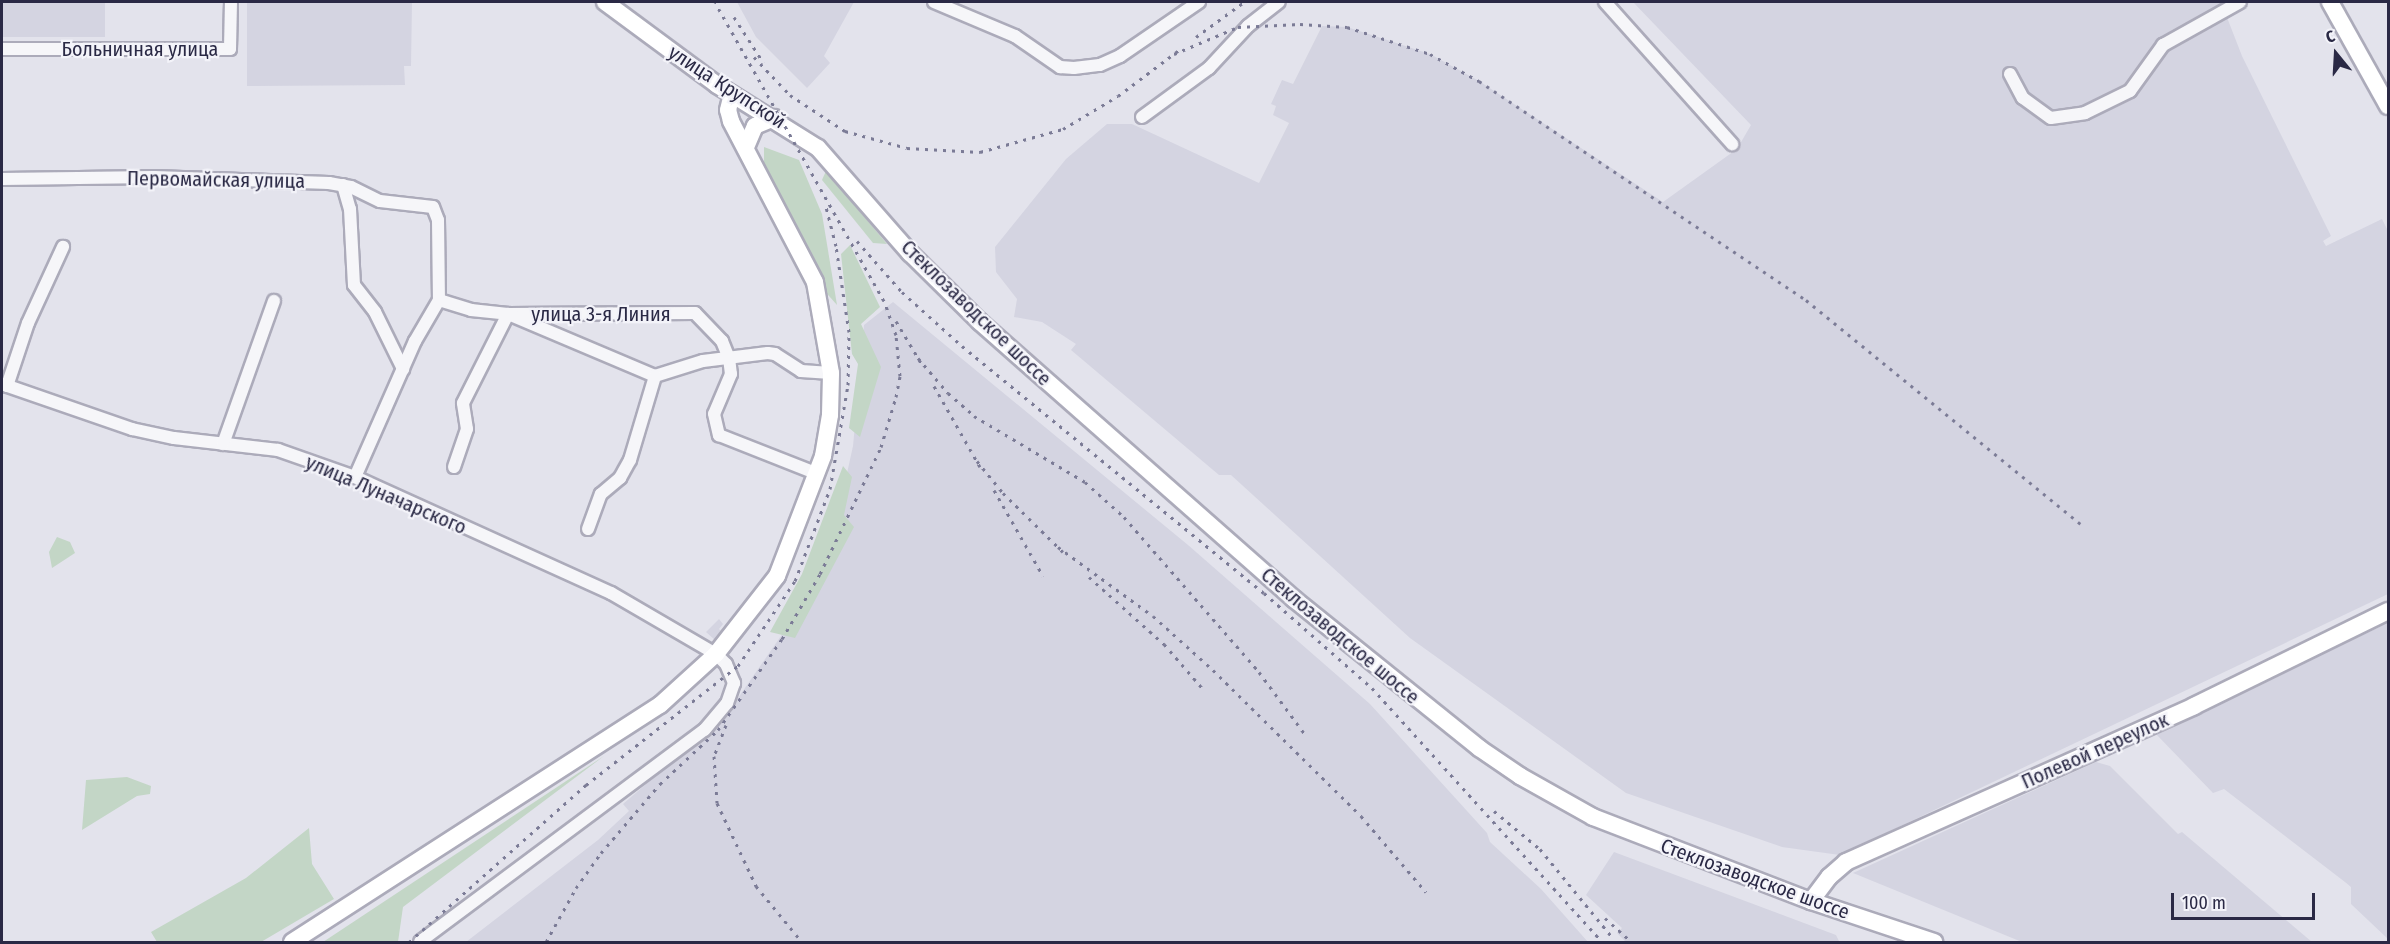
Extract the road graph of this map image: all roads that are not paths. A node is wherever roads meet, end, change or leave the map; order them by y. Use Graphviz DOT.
graph roads {
  1 [pos="231,2"];
  2 [pos="605,2"];
  3 [pos="934,2"];
  4 [pos="1199,2"];
  5 [pos="1280,2"];
  6 [pos="1605,2"];
  7 [pos="2240,2"];
  8 [pos="2330,2"];
  9 [pos="2,48"];
  10 [pos="2010,75"];
  11 [pos="732,94"];
  12 [pos="2388,106"];
  13 [pos="1142,117"];
  14 [pos="774,118"];
  15 [pos="1731,144"];
  16 [pos="746,147"];
  17 [pos="845,177"];
  18 [pos="2,179"];
  19 [pos="343,185"];
  20 [pos="63,247"];
  21 [pos="439,300"];
  22 [pos="274,302"];
  23 [pos="508,314"];
  24 [pos="729,358"];
  25 [pos="403,369"];
  26 [pos="831,373"];
  27 [pos="655,376"];
  28 [pos="4,385"];
  29 [pos="224,444"];
  30 [pos="454,467"];
  31 [pos="818,474"];
  32 [pos="355,477"];
  33 [pos="588,529"];
  34 [pos="2388,611"];
  35 [pos="716,654"];
  36 [pos="1811,901"];
  37 [pos="292,942"];
  38 [pos="420,942"];
  39 [pos="1934,942"];
  1 -- 9 [label="street, Больничная улица"];
  2 -- 11 [label="main road, улица Крупской"];
  3 -- 4 [label="street"];
  5 -- 13 [label="street"];
  6 -- 15 [label="street"];
  7 -- 10 [label="street"];
  8 -- 12 [label="main road"];
  11 -- 14 [label="main road, улица Крупской"];
  11 -- 16 [label="main road"];
  14 -- 16 [label="main road"];
  14 -- 17 [label="main road, улица Крупской"];
  16 -- 26 [label="main road"];
  17 -- 36 [label="main road, Стеклозаводское шоссе"];
  18 -- 19 [label="street, Первомайская улица"];
  19 -- 21 [label="street, Первомайская улица"];
  19 -- 25 [label="street"];
  20 -- 28 [label="street"];
  21 -- 23 [label="street, улица 3-я Линия"];
  21 -- 25 [label="street"];
  22 -- 29 [label="street"];
  23 -- 24 [label="street, улица 3-я Линия"];
  23 -- 27 [label="street, улица 3-я Линия"];
  23 -- 30 [label="street"];
  24 -- 26 [label="street"];
  24 -- 27 [label="street"];
  24 -- 31 [label="street"];
  25 -- 32 [label="street"];
  26 -- 31 [label="main road"];
  27 -- 33 [label="street"];
  28 -- 29 [label="street, улица Луначарского"];
  29 -- 32 [label="street, улица Луначарского"];
  31 -- 35 [label="main road"];
  32 -- 35 [label="street, улица Луначарского"];
  34 -- 36 [label="main road, Полевой переулок"];
  35 -- 37 [label="main road"];
  35 -- 38 [label="street"];
  36 -- 39 [label="main road, Стеклозаводское шоссе"];
}
